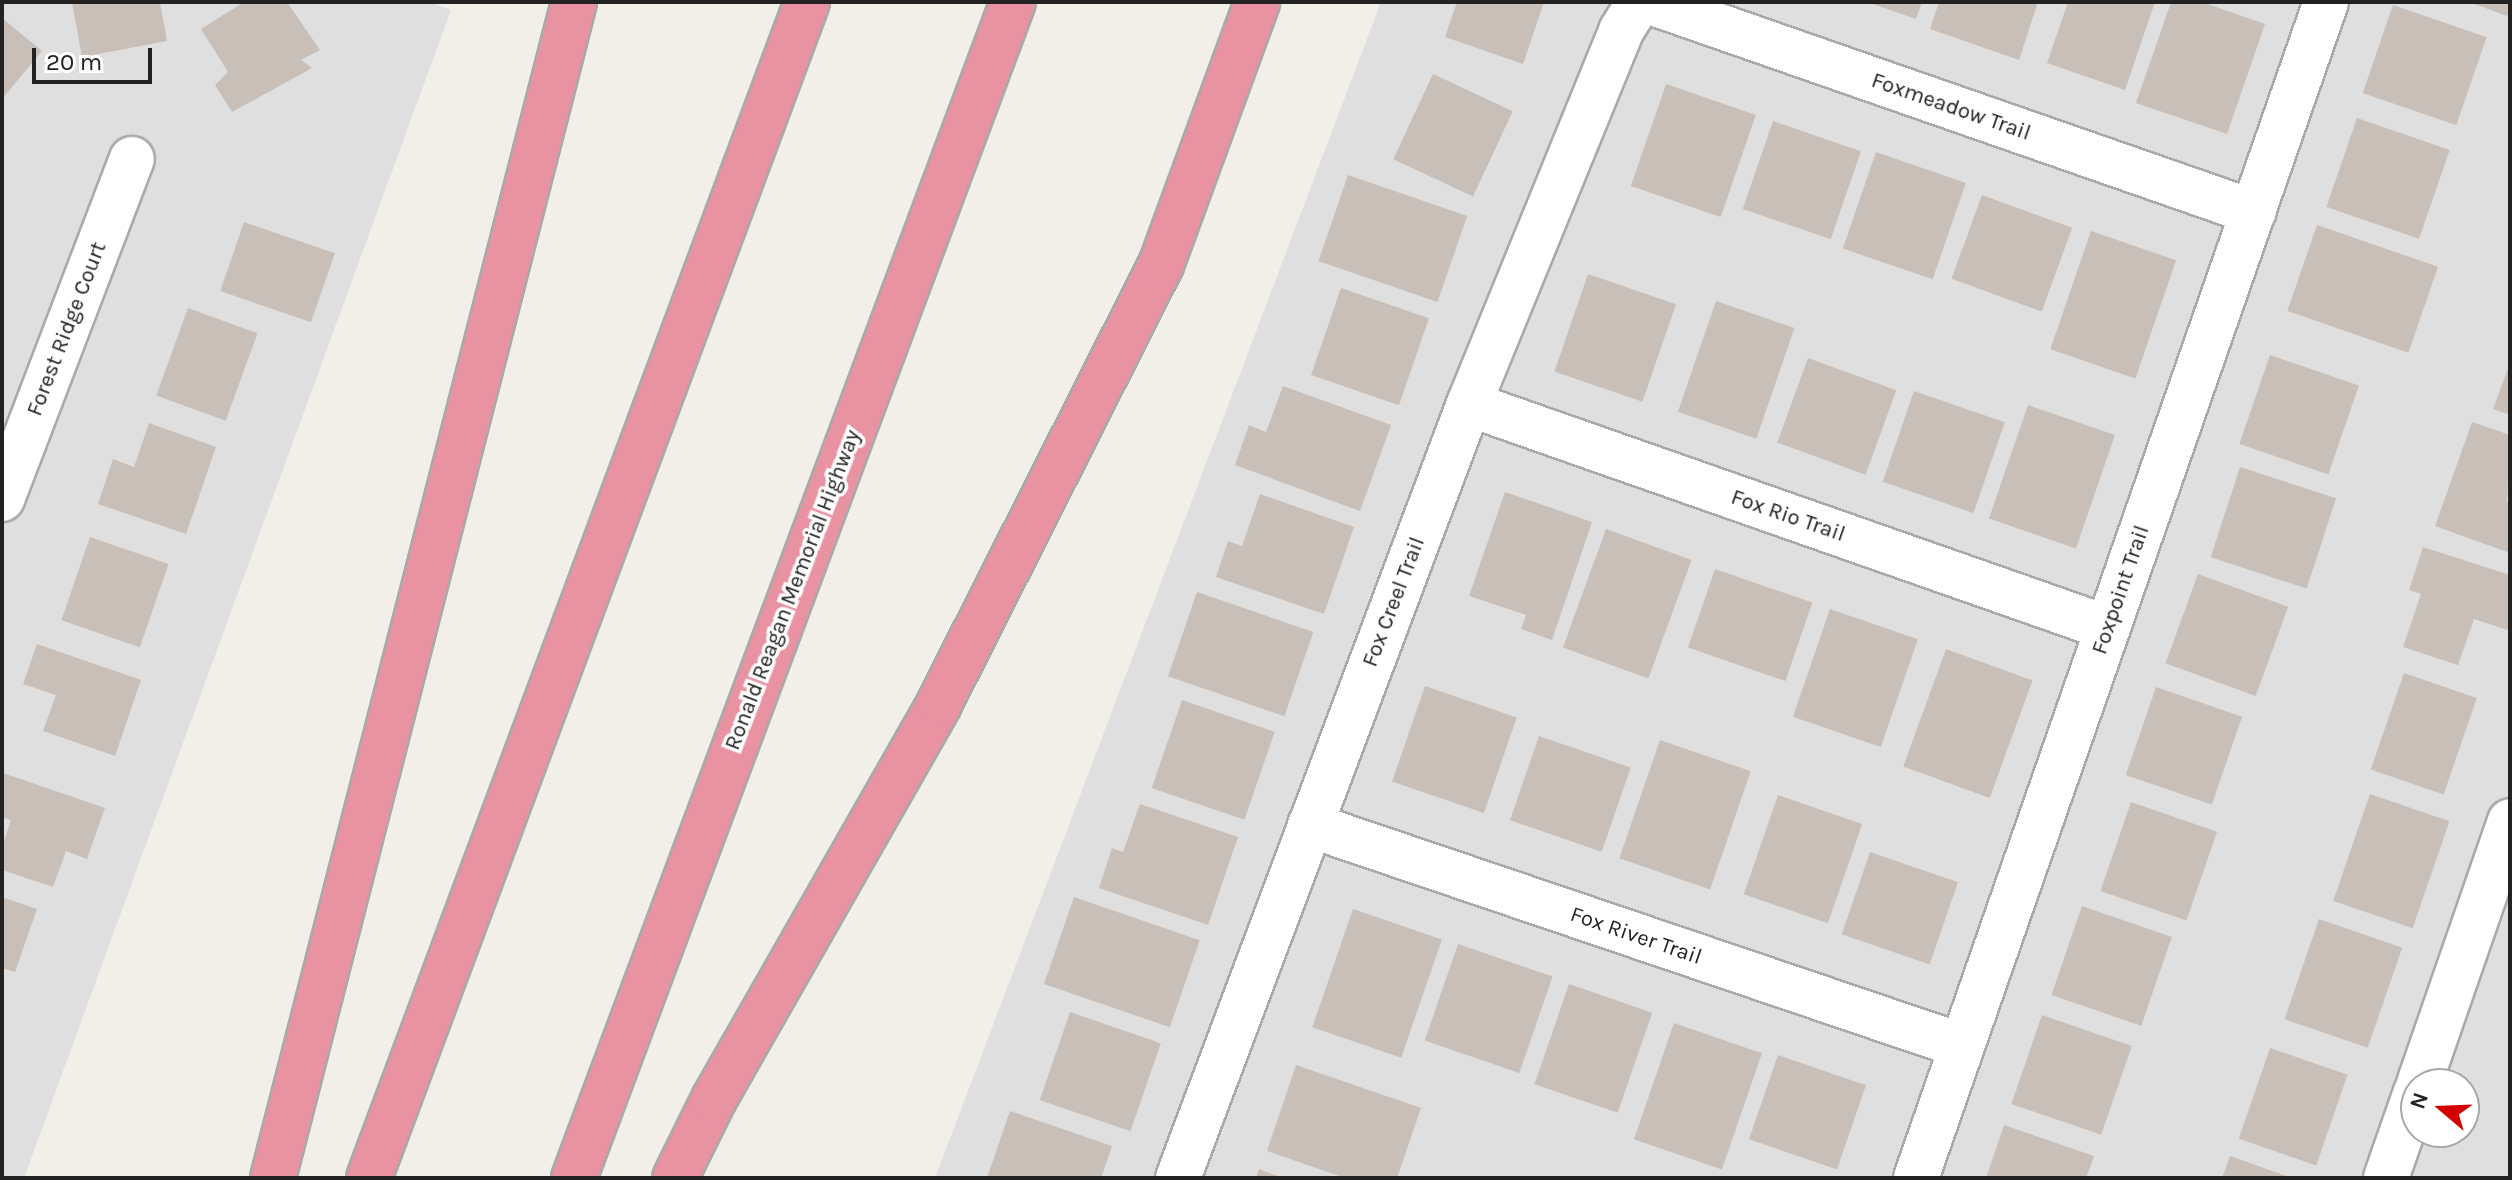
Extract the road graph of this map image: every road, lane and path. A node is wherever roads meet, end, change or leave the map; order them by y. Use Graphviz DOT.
graph roads {
  1 [pos="574,2"];
  2 [pos="807,2"];
  3 [pos="1013,2"];
  4 [pos="1257,2"];
  5 [pos="2326,2"];
  6 [pos="1637,12"];
  7 [pos="132,159"];
  8 [pos="2253,212"];
  9 [pos="1469,404"];
  10 [pos="5,481"];
  11 [pos="2108,628"];
  12 [pos="2510,821"];
  13 [pos="1310,825"];
  14 [pos="1962,1046"];
  15 [pos="2425,1068"];
  16 [pos="2400,1138"];
  17 [pos="273,1178"];
  18 [pos="369,1178"];
  19 [pos="574,1178"];
  20 [pos="675,1178"];
  21 [pos="1178,1178"];
  22 [pos="1916,1178"];
  23 [pos="2386,1178"];
  1 -- 17 [label="highway"];
  2 -- 18 [label="highway"];
  3 -- 19 [label="highway, Ronald Reagan Memorial Highway"];
  4 -- 20 [label="highway"];
  5 -- 8 [label="street, Foxpoint Trail"];
  6 -- 8 [label="street, Foxmeadow Trail"];
  6 -- 9 [label="street, Fox Creel Trail"];
  7 -- 10 [label="street, Forest Ridge Court"];
  8 -- 11 [label="street, Foxpoint Trail"];
  9 -- 11 [label="street, Fox Rio Trail"];
  9 -- 13 [label="street, Fox Creel Trail"];
  11 -- 14 [label="street, Foxpoint Trail"];
  12 -- 15 [label="street"];
  13 -- 14 [label="street, Fox River Trail"];
  13 -- 21 [label="street, Fox Creel Trail"];
  14 -- 22 [label="street, Foxpoint Trail"];
  16 -- 23 [label="street"];
}
